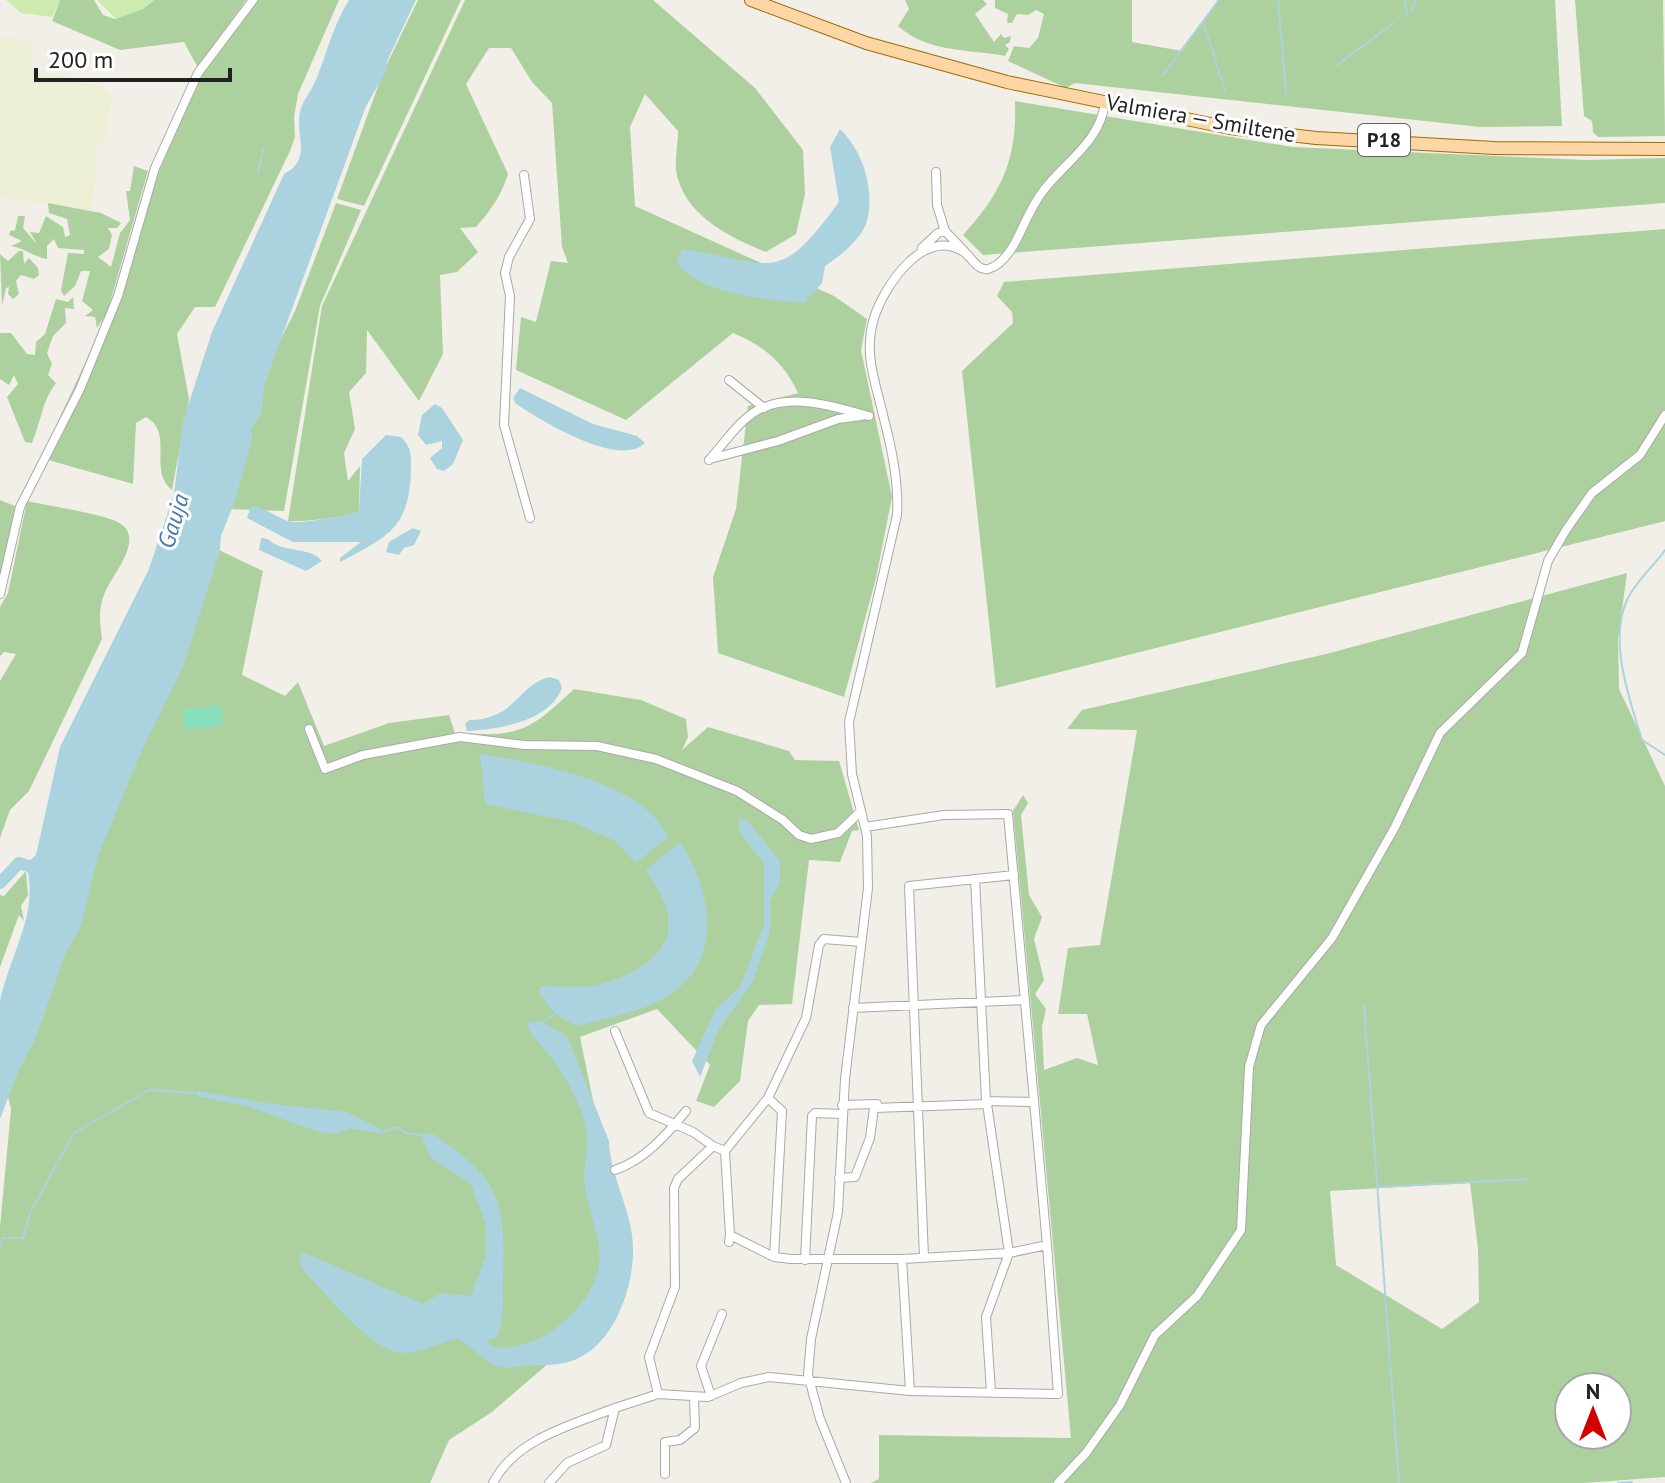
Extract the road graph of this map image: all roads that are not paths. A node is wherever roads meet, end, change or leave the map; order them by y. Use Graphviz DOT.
graph roads {
  1 [pos="253,0"];
  2 [pos="751,0"];
  3 [pos="1105,102"];
  4 [pos="1665,149"];
  5 [pos="936,172"];
  6 [pos="524,175"];
  7 [pos="945,231"];
  8 [pos="920,250"];
  9 [pos="965,252"];
  10 [pos="729,380"];
  11 [pos="764,408"];
  12 [pos="1665,415"];
  13 [pos="869,416"];
  14 [pos="884,417"];
  15 [pos="530,518"];
  16 [pos="0,594"];
  17 [pos="309,729"];
  18 [pos="861,811"];
  19 [pos="865,827"];
  20 [pos="1014,875"];
  21 [pos="975,879"];
  22 [pos="861,942"];
  23 [pos="1025,1000"];
  24 [pos="979,1003"];
  25 [pos="914,1007"];
  26 [pos="853,1008"];
  27 [pos="615,1031"];
  28 [pos="768,1098"];
  29 [pos="1034,1101"];
  30 [pos="986,1102"];
  31 [pos="918,1105"];
  32 [pos="842,1110"];
  33 [pos="686,1111"];
  34 [pos="676,1123"];
  35 [pos="713,1146"];
  36 [pos="725,1151"];
  37 [pos="615,1170"];
  38 [pos="839,1178"];
  39 [pos="1047,1245"];
  40 [pos="1009,1253"];
  41 [pos="774,1257"];
  42 [pos="924,1257"];
  43 [pos="831,1259"];
  44 [pos="902,1259"];
  45 [pos="805,1260"];
  46 [pos="722,1314"];
  47 [pos="809,1382"];
  48 [pos="910,1391"];
  49 [pos="991,1392"];
  50 [pos="658,1394"];
  51 [pos="711,1396"];
  52 [pos="694,1398"];
  53 [pos="615,1408"];
  54 [pos="665,1474"];
  55 [pos="493,1483"];
  56 [pos="549,1483"];
  57 [pos="846,1483"];
  58 [pos="1058,1483"];
  1 -- 16 [label="street"];
  2 -- 3 [label="main road, Valmiera — Smiltene / P18"];
  3 -- 4 [label="main road, Valmiera — Smiltene / P18"];
  3 -- 9 [label="street"];
  5 -- 7 [label="street"];
  6 -- 15 [label="street"];
  7 -- 8 [label="street"];
  7 -- 9 [label="street"];
  8 -- 9 [label="street"];
  8 -- 14 [label="street"];
  10 -- 11 [label="street"];
  11 -- 13 [label="street"];
  11 -- 13 [label="street"];
  12 -- 58 [label="street"];
  13 -- 14 [label="street"];
  14 -- 18 [label="street"];
  17 -- 18 [label="street"];
  18 -- 19 [label="street"];
  19 -- 20 [label="street"];
  19 -- 22 [label="street"];
  20 -- 21 [label="street"];
  20 -- 23 [label="street"];
  21 -- 24 [label="street"];
  21 -- 25 [label="street"];
  22 -- 26 [label="street"];
  22 -- 28 [label="street"];
  23 -- 24 [label="street"];
  23 -- 29 [label="street"];
  24 -- 25 [label="street"];
  24 -- 30 [label="street"];
  25 -- 26 [label="street"];
  25 -- 31 [label="street"];
  26 -- 32 [label="street"];
  27 -- 34 [label="street"];
  28 -- 36 [label="street"];
  28 -- 41 [label="street"];
  29 -- 30 [label="street"];
  29 -- 39 [label="street"];
  30 -- 31 [label="street"];
  30 -- 40 [label="street"];
  31 -- 32 [label="street"];
  31 -- 38 [label="street"];
  31 -- 42 [label="street"];
  32 -- 38 [label="street"];
  32 -- 45 [label="street"];
  33 -- 34 [label="street"];
  34 -- 35 [label="street"];
  34 -- 37 [label="street"];
  35 -- 36 [label="street"];
  35 -- 50 [label="street"];
  36 -- 41 [label="street"];
  38 -- 43 [label="street"];
  39 -- 40 [label="street"];
  39 -- 49 [label="street"];
  40 -- 42 [label="street"];
  40 -- 49 [label="street"];
  41 -- 45 [label="street"];
  42 -- 44 [label="street"];
  43 -- 44 [label="street"];
  43 -- 45 [label="street"];
  43 -- 47 [label="street"];
  44 -- 48 [label="street"];
  46 -- 51 [label="street"];
  47 -- 48 [label="street"];
  47 -- 51 [label="street"];
  47 -- 57 [label="street"];
  48 -- 49 [label="street"];
  50 -- 52 [label="street"];
  50 -- 53 [label="street"];
  51 -- 52 [label="street"];
  52 -- 54 [label="street"];
  53 -- 55 [label="street"];
  53 -- 56 [label="street"];
}
